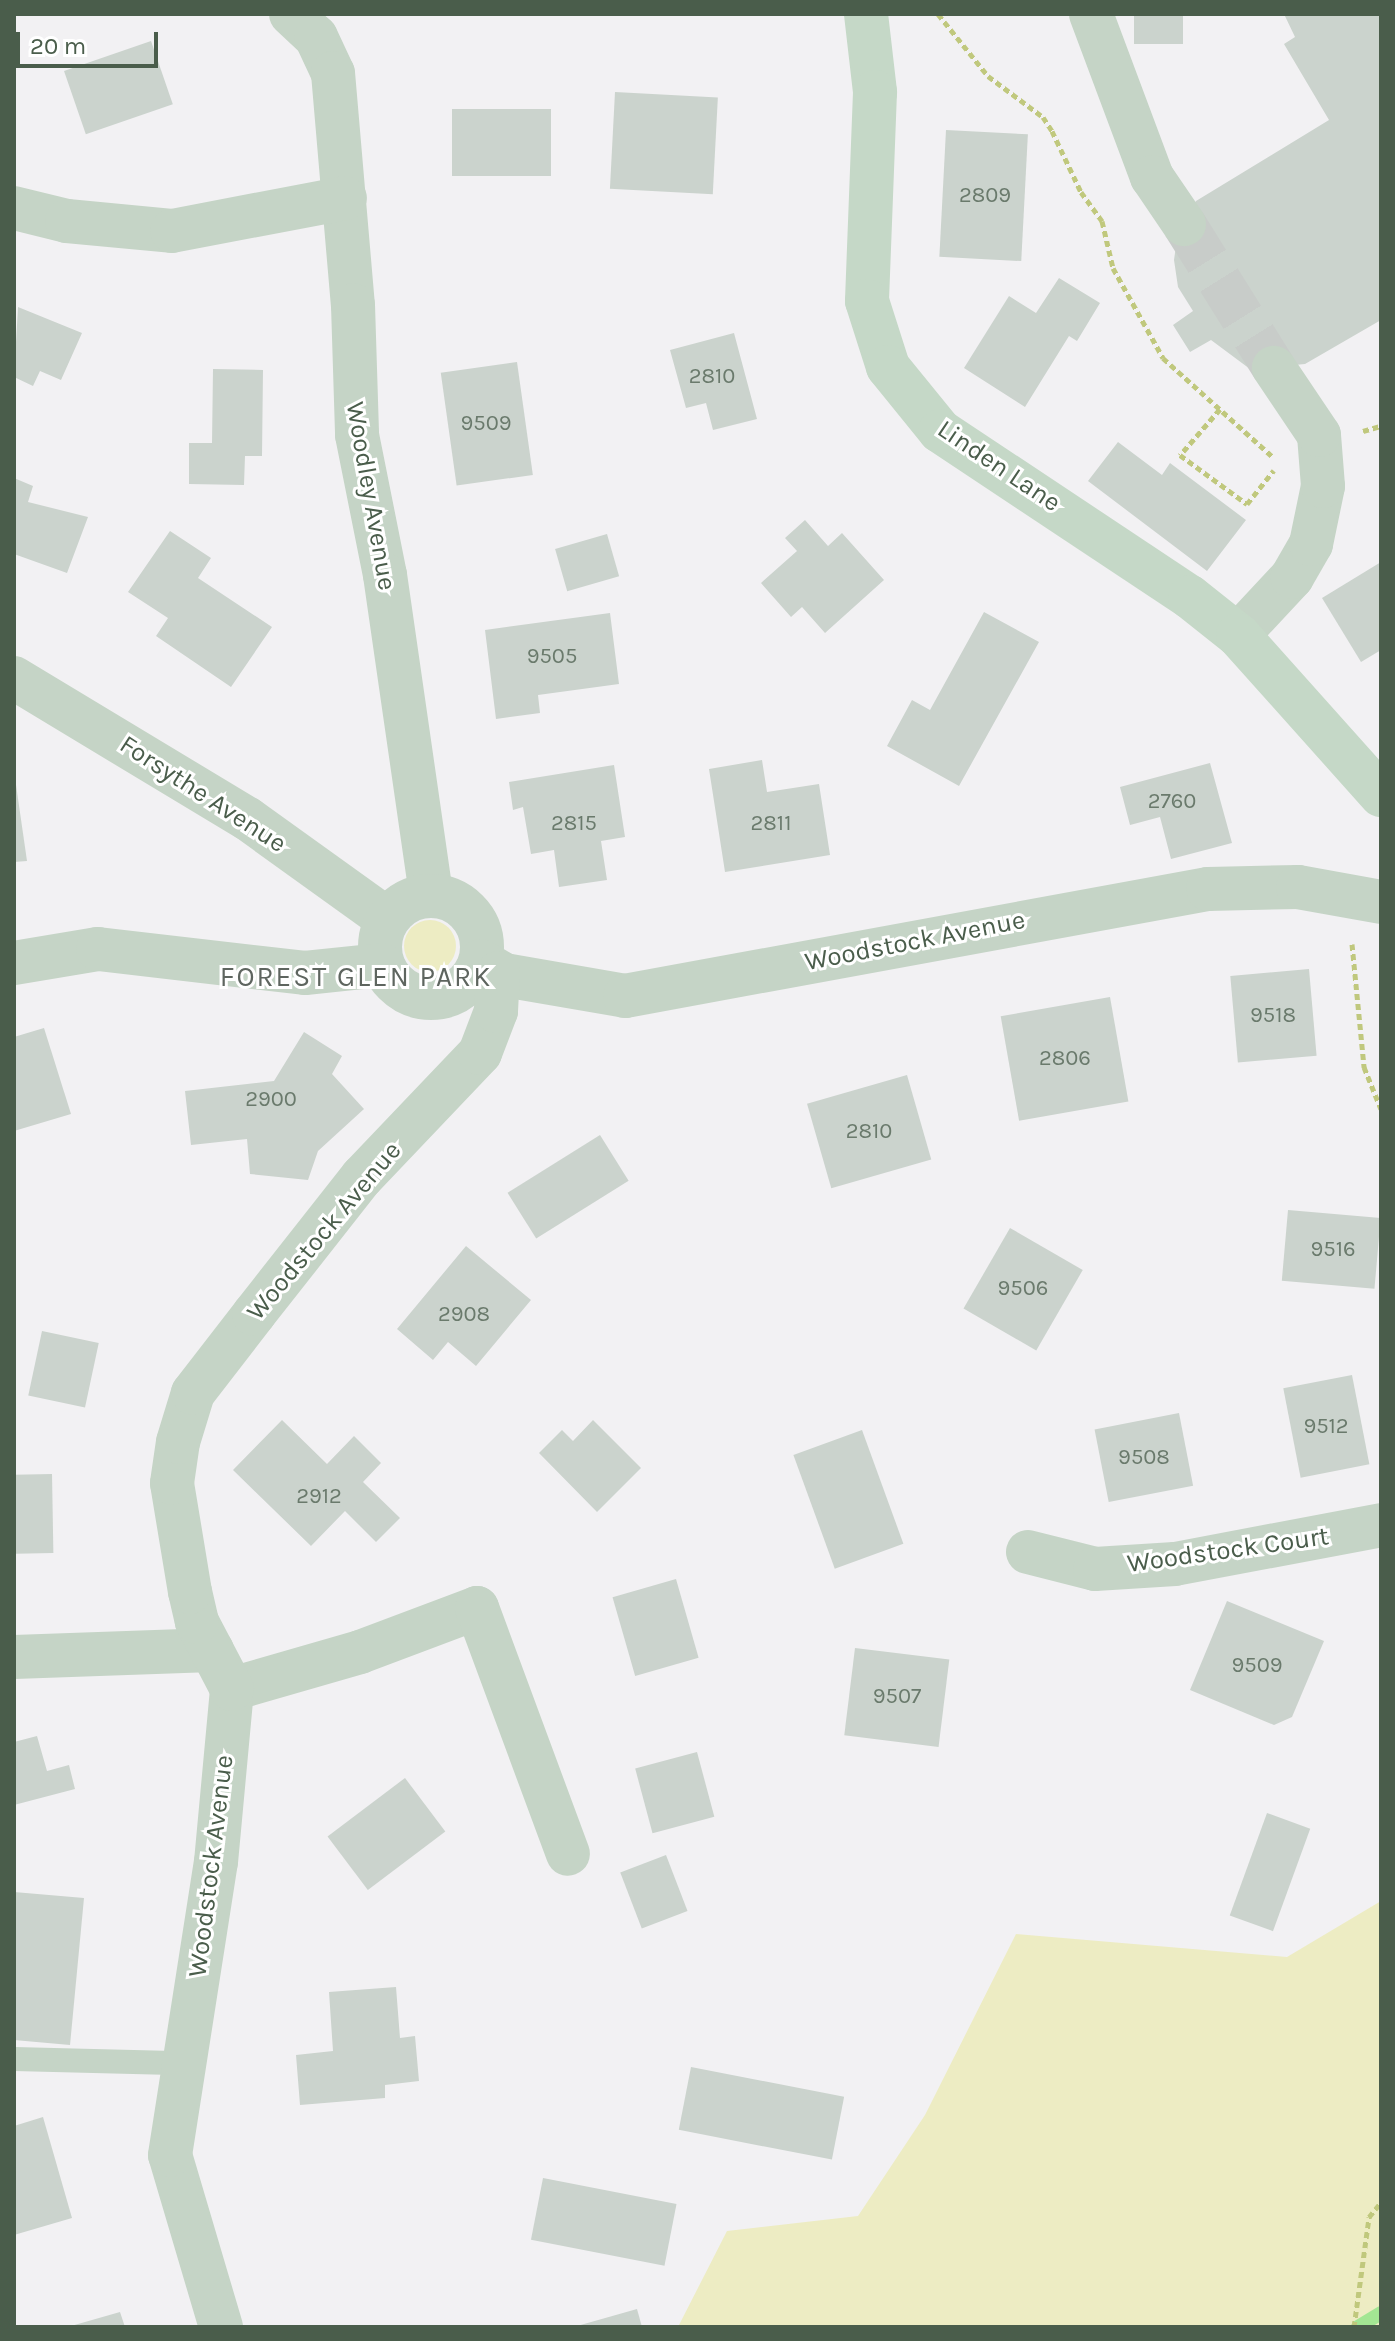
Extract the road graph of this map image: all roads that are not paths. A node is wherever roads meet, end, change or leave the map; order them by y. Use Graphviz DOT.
graph roads {
  1 [pos="291,14"];
  2 [pos="866,14"];
  3 [pos="1091,14"];
  4 [pos="345,198"];
  5 [pos="14,208"];
  6 [pos="1184,224"];
  7 [pos="1274,368"];
  8 [pos="1238,635"];
  9 [pos="14,678"];
  10 [pos="1381,795"];
  11 [pos="431,895"];
  12 [pos="387,919"];
  13 [pos="1370,919"];
  14 [pos="14,963"];
  15 [pos="383,965"];
  16 [pos="490,967"];
  17 [pos="1381,1525"];
  18 [pos="1028,1552"];
  19 [pos="212,1650"];
  20 [pos="14,1657"];
  21 [pos="232,1689"];
  22 [pos="568,1854"];
  23 [pos="14,2059"];
  24 [pos="183,2063"];
  25 [pos="221,2327"];
  1 -- 4 [label="street, Woodley Avenue"];
  2 -- 8 [label="street, Linden Lane"];
  3 -- 6 [label="street"];
  4 -- 5 [label="street"];
  4 -- 11 [label="street, Woodley Avenue"];
  7 -- 8 [label="street"];
  8 -- 10 [label="street, Linden Lane"];
  9 -- 12 [label="street, Forsythe Avenue"];
  11 -- 12 [label="street"];
  11 -- 16 [label="street"];
  12 -- 15 [label="street"];
  13 -- 16 [label="street, Woodstock Avenue"];
  14 -- 15 [label="street"];
  15 -- 16 [label="street"];
  16 -- 19 [label="street, Woodstock Avenue"];
  17 -- 18 [label="street, Woodstock Court"];
  19 -- 20 [label="street"];
  19 -- 21 [label="street, Woodstock Avenue"];
  21 -- 22 [label="street"];
  21 -- 24 [label="street, Woodstock Avenue"];
  23 -- 24 [label="lane"];
  24 -- 25 [label="street, Woodstock Avenue"];
}
